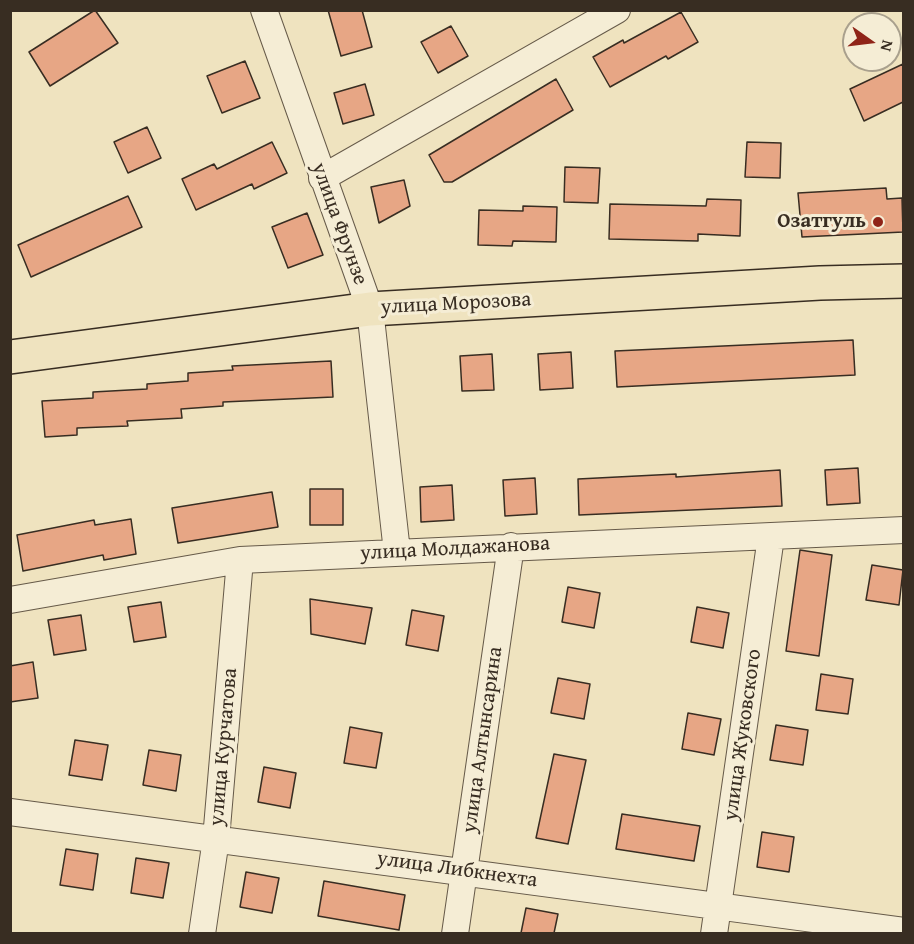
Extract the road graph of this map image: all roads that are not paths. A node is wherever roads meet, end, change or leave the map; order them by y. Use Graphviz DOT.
graph roads {
  1 [pos="264,10"];
  2 [pos="617,10"];
  3 [pos="322,178"];
  4 [pos="903,281"];
  5 [pos="370,309"];
  6 [pos="10,357"];
  7 [pos="903,530"];
  8 [pos="771,537"];
  9 [pos="511,546"];
  10 [pos="397,552"];
  11 [pos="240,560"];
  12 [pos="10,600"];
  13 [pos="10,812"];
  14 [pos="216,838"];
  15 [pos="465,870"];
  16 [pos="718,907"];
  17 [pos="903,931"];
  18 [pos="202,933"];
  19 [pos="455,933"];
  20 [pos="714,933"];
  1 -- 3 [label="street, улица Фрунзе"];
  2 -- 3 [label="street"];
  3 -- 5 [label="street, улица Фрунзе"];
  4 -- 5 [label="main road, улица Морозова"];
  5 -- 6 [label="main road, улица Морозова"];
  5 -- 10 [label="street, улица Фрунзе"];
  7 -- 8 [label="street, улица Молдажанова"];
  8 -- 9 [label="street, улица Молдажанова"];
  8 -- 16 [label="street, улица Жуковского"];
  9 -- 10 [label="street, улица Молдажанова"];
  9 -- 15 [label="street, улица Алтынсарина"];
  10 -- 11 [label="street, улица Молдажанова"];
  11 -- 12 [label="street, улица Молдажанова"];
  11 -- 14 [label="street, улица Курчатова"];
  13 -- 14 [label="street, улица Либкнехта"];
  14 -- 15 [label="street, улица Либкнехта"];
  14 -- 18 [label="street, улица Курчатова"];
  15 -- 16 [label="street, улица Либкнехта"];
  15 -- 19 [label="street, улица Алтынсарина"];
  16 -- 17 [label="street, улица Либкнехта"];
  16 -- 20 [label="street, улица Жуковского"];
}
